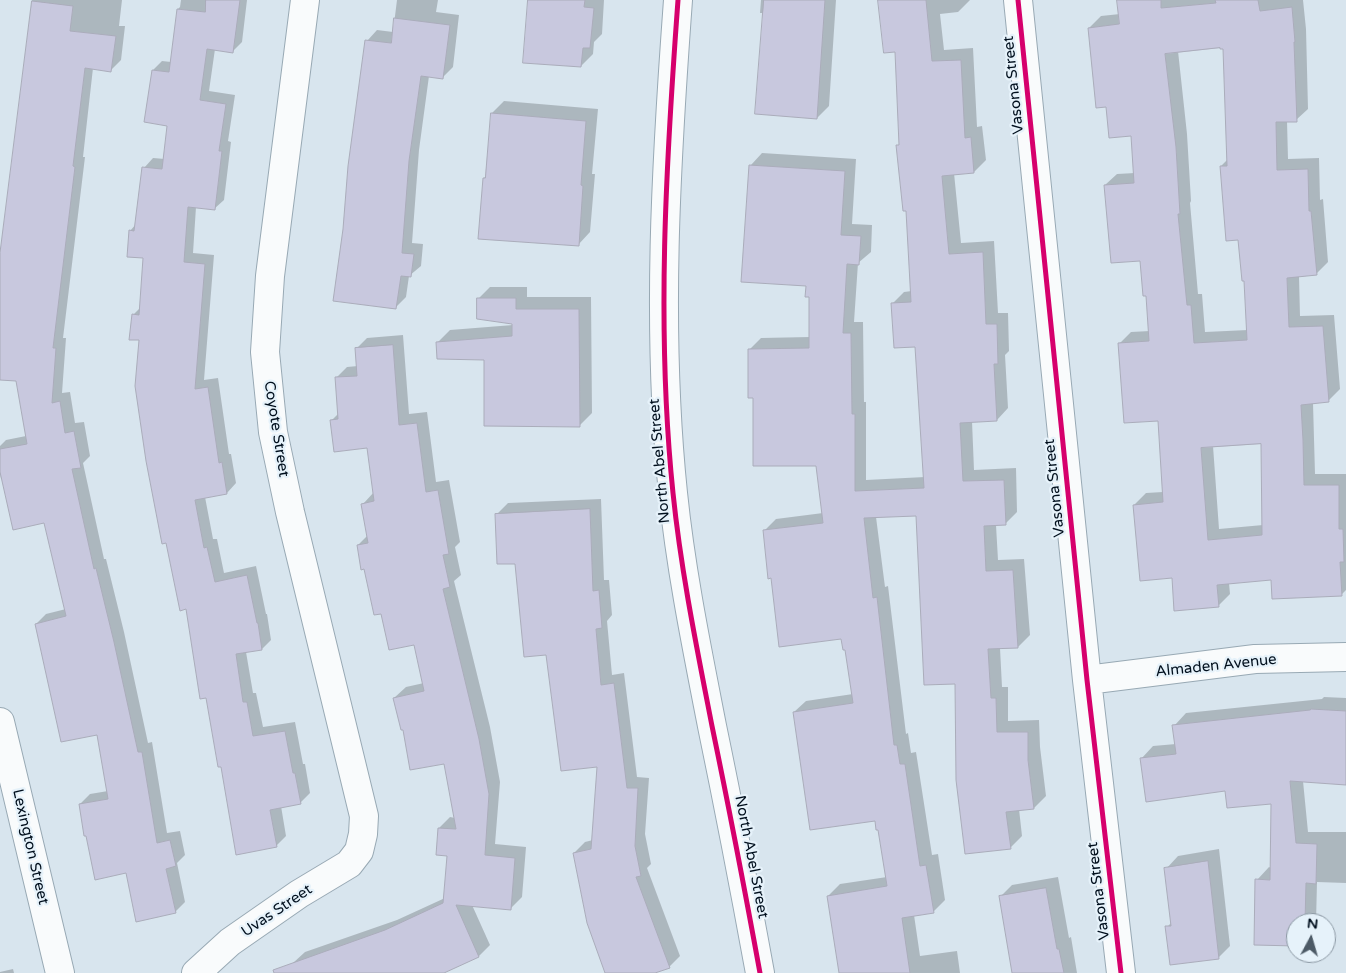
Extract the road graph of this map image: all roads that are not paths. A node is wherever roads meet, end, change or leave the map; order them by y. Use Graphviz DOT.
graph roads {
  1 [pos="305,0"];
  2 [pos="678,0"];
  3 [pos="1018,0"];
  4 [pos="1346,657"];
  5 [pos="1086,680"];
  6 [pos="0,722"];
  7 [pos="359,851"];
  8 [pos="60,973"];
  9 [pos="196,973"];
  10 [pos="760,973"];
  11 [pos="1121,973"];
  1 -- 7 [label="street, Coyote Street"];
  2 -- 10 [label="street, North Abel Street"];
  3 -- 5 [label="street, Vasona Street"];
  4 -- 5 [label="street, Almaden Avenue"];
  5 -- 11 [label="street, Vasona Street"];
  6 -- 8 [label="street, Lexington Street"];
  7 -- 9 [label="street, Uvas Street"];
}
